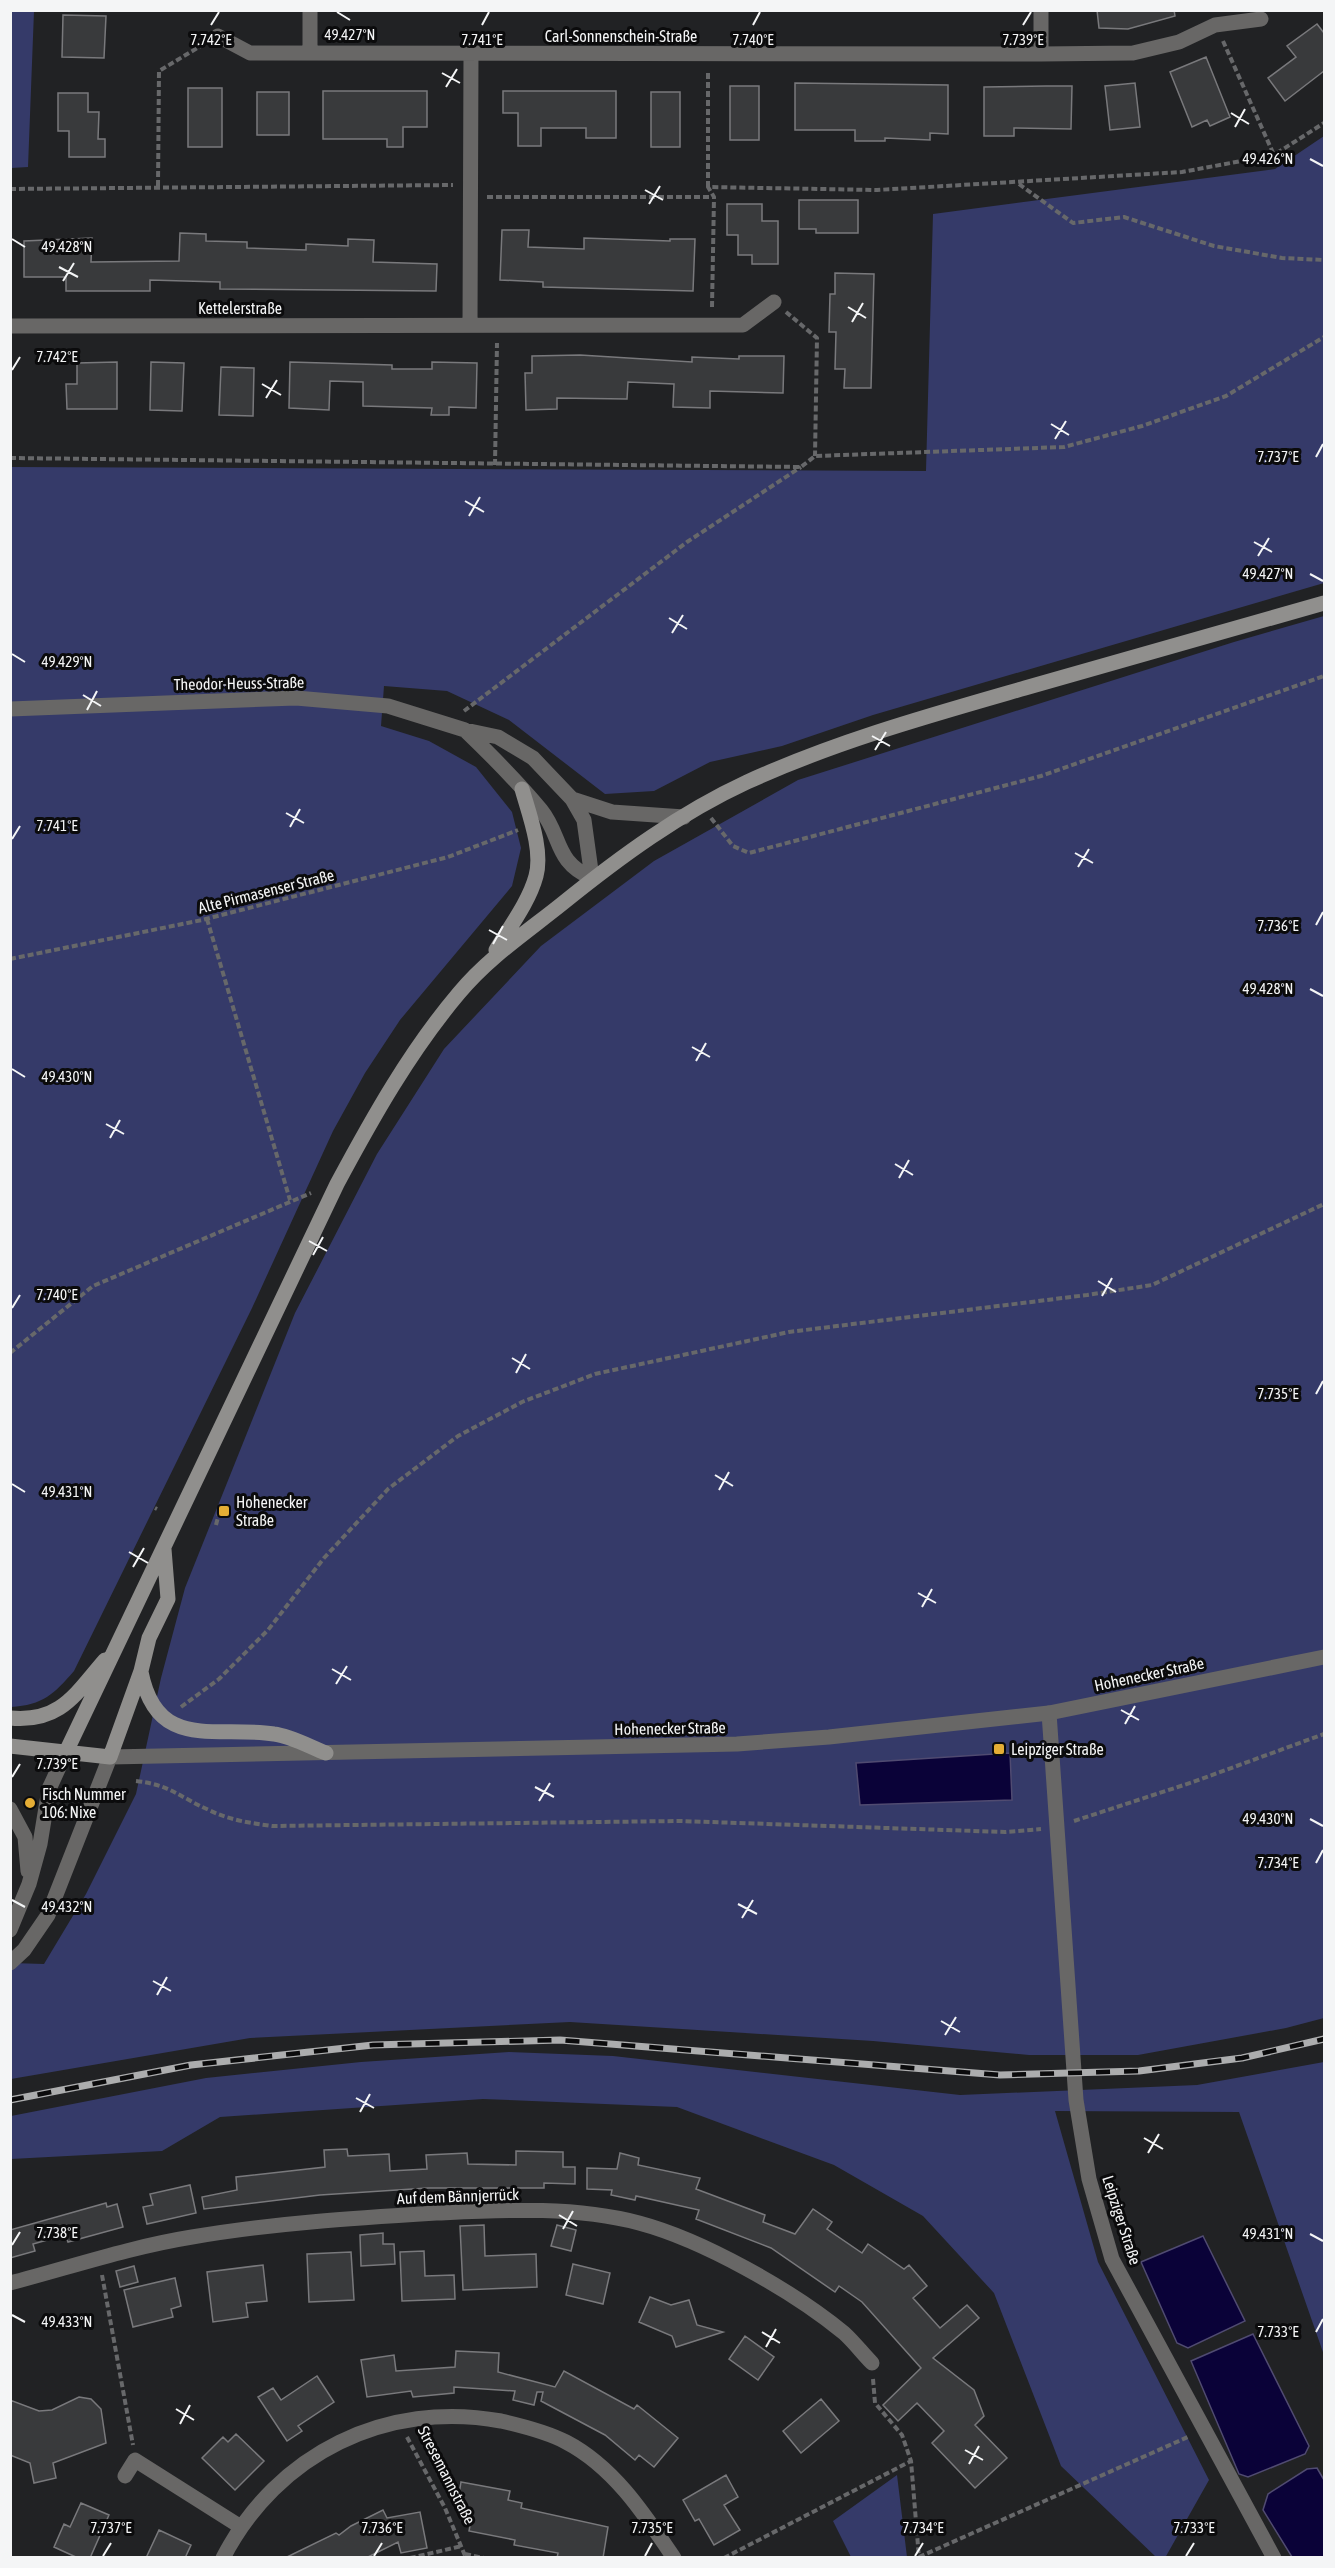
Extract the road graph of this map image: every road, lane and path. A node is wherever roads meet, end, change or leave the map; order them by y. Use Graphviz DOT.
graph roads {
  1 [pos="310,10"];
  2 [pos="1041,10"];
  3 [pos="1261,19"];
  4 [pos="1215,25"];
  5 [pos="218,36"];
  6 [pos="309,53"];
  7 [pos="471,54"];
  8 [pos="708,54"];
  9 [pos="1041,54"];
  10 [pos="1324,123"];
  11 [pos="1274,155"];
  12 [pos="1019,183"];
  13 [pos="158,186"];
  14 [pos="708,187"];
  15 [pos="10,189"];
  16 [pos="472,191"];
  17 [pos="714,197"];
  18 [pos="1324,260"];
  19 [pos="774,302"];
  20 [pos="470,325"];
  21 [pos="497,325"];
  22 [pos="712,325"];
  23 [pos="10,326"];
  24 [pos="1324,337"];
  25 [pos="815,456"];
  26 [pos="10,458"];
  27 [pos="495,465"];
  28 [pos="801,467"];
  29 [pos="1324,603"];
  30 [pos="1324,676"];
  31 [pos="10,709"];
  32 [pos="464,711"];
  33 [pos="465,730"];
  34 [pos="522,789"];
  35 [pos="572,800"];
  36 [pos="702,806"];
  37 [pos="684,817"];
  38 [pos="521,829"];
  39 [pos="592,878"];
  40 [pos="207,919"];
  41 [pos="491,958"];
  42 [pos="10,959"];
  43 [pos="311,1193"];
  44 [pos="290,1200"];
  45 [pos="1324,1204"];
  46 [pos="10,1353"];
  47 [pos="224,1511"];
  48 [pos="216,1525"];
  49 [pos="164,1549"];
  50 [pos="115,1649"];
  51 [pos="1324,1656"];
  52 [pos="141,1671"];
  53 [pos="173,1712"];
  54 [pos="1049,1713"];
  55 [pos="10,1718"];
  56 [pos="1324,1734"];
  57 [pos="10,1746"];
  58 [pos="66,1752"];
  59 [pos="326,1753"];
  60 [pos="110,1756"];
  61 [pos="136,1781"];
  62 [pos="10,1809"];
  63 [pos="1057,1828"];
  64 [pos="29,1884"];
  65 [pos="10,1930"];
  66 [pos="10,1963"];
  67 [pos="98,2257"];
  68 [pos="10,2283"];
  69 [pos="872,2363"];
  70 [pos="399,2420"];
  71 [pos="1203,2430"];
  72 [pos="135,2460"];
  73 [pos="911,2461"];
  74 [pos="125,2476"];
  75 [pos="241,2527"];
  76 [pos="462,2546"];
  77 [pos="465,2556"];
  78 [pos="919,2557"];
  79 [pos="223,2558"];
  80 [pos="410,2558"];
  81 [pos="484,2558"];
  82 [pos="674,2558"];
  83 [pos="724,2558"];
  84 [pos="1274,2558"];
  1 -- 6 [label="street"];
  2 -- 9 [label="street"];
  3 -- 4 [label="street, Carl-Sonnenschein-Straße"];
  4 -- 9 [label="street, Carl-Sonnenschein-Straße"];
  4 -- 11 [label="path"];
  5 -- 6 [label="street, Carl-Sonnenschein-Straße"];
  5 -- 13 [label="path"];
  6 -- 7 [label="street, Carl-Sonnenschein-Straße"];
  7 -- 8 [label="street, Carl-Sonnenschein-Straße"];
  7 -- 16 [label="street"];
  8 -- 9 [label="street, Carl-Sonnenschein-Straße"];
  8 -- 14 [label="path"];
  10 -- 11 [label="path"];
  11 -- 12 [label="path"];
  12 -- 14 [label="path"];
  12 -- 18 [label="path"];
  13 -- 15 [label="path"];
  13 -- 16 [label="path"];
  14 -- 17 [label="path"];
  16 -- 17 [label="path"];
  16 -- 20 [label="street"];
  17 -- 22 [label="path"];
  19 -- 22 [label="street, Kettelerstraße"];
  19 -- 25 [label="path"];
  20 -- 21 [label="street, Kettelerstraße"];
  20 -- 23 [label="street, Kettelerstraße"];
  21 -- 22 [label="street, Kettelerstraße"];
  21 -- 27 [label="path"];
  24 -- 25 [label="path"];
  25 -- 28 [label="path"];
  26 -- 27 [label="path"];
  27 -- 28 [label="path"];
  28 -- 32 [label="path"];
  29 -- 36 [label="main road"];
  30 -- 36 [label="path"];
  31 -- 33 [label="street, Theodor-Heuss-Straße"];
  33 -- 34 [label="street, Theodor-Heuss-Straße"];
  33 -- 35 [label="street, Theodor-Heuss-Straße"];
  34 -- 39 [label="street, Theodor-Heuss-Straße"];
  34 -- 41 [label="main road"];
  35 -- 37 [label="street"];
  35 -- 39 [label="street, Theodor-Heuss-Straße"];
  36 -- 37 [label="main road"];
  37 -- 39 [label="main road"];
  38 -- 40 [label="path, Alte Pirmasenser Straße"];
  39 -- 41 [label="main road"];
  40 -- 42 [label="path, Alte Pirmasenser Straße"];
  40 -- 44 [label="path"];
  41 -- 49 [label="main road"];
  43 -- 44 [label="path"];
  44 -- 46 [label="path"];
  45 -- 53 [label="path"];
  47 -- 48 [label="path"];
  49 -- 50 [label="main road"];
  49 -- 52 [label="main road"];
  50 -- 55 [label="main road"];
  50 -- 58 [label="main road"];
  51 -- 54 [label="street, Hohenecker Straße"];
  52 -- 59 [label="main road"];
  52 -- 60 [label="main road"];
  54 -- 59 [label="street, Hohenecker Straße"];
  54 -- 63 [label="street, Leipziger Straße"];
  56 -- 63 [label="path"];
  57 -- 58 [label="main road, Hohenecker Straße"];
  58 -- 60 [label="main road, Hohenecker Straße"];
  58 -- 64 [label="street"];
  59 -- 60 [label="street, Hohenecker Straße"];
  60 -- 66 [label="street"];
  61 -- 63 [label="path"];
  62 -- 64 [label="street"];
  63 -- 71 [label="street, Leipziger Straße"];
  64 -- 65 [label="street"];
  67 -- 68 [label="street, Auf dem Bännjerrück"];
  67 -- 69 [label="street, Auf dem Bännjerrück"];
  67 -- 72 [label="path"];
  69 -- 73 [label="path"];
  70 -- 75 [label="street, Stresemannstraße"];
  70 -- 76 [label="path, Stresemannstraße"];
  70 -- 82 [label="street, Stresemannstraße"];
  71 -- 78 [label="path"];
  71 -- 84 [label="street, Leipziger Straße"];
  72 -- 74 [label="street"];
  72 -- 75 [label="street"];
  73 -- 78 [label="path"];
  73 -- 83 [label="path"];
  75 -- 79 [label="street, Stresemannstraße"];
  76 -- 77 [label="path, Stresemannstraße"];
  76 -- 80 [label="path, Stresemannstraße"];
  77 -- 81 [label="path, Stresemannstraße"];
}
